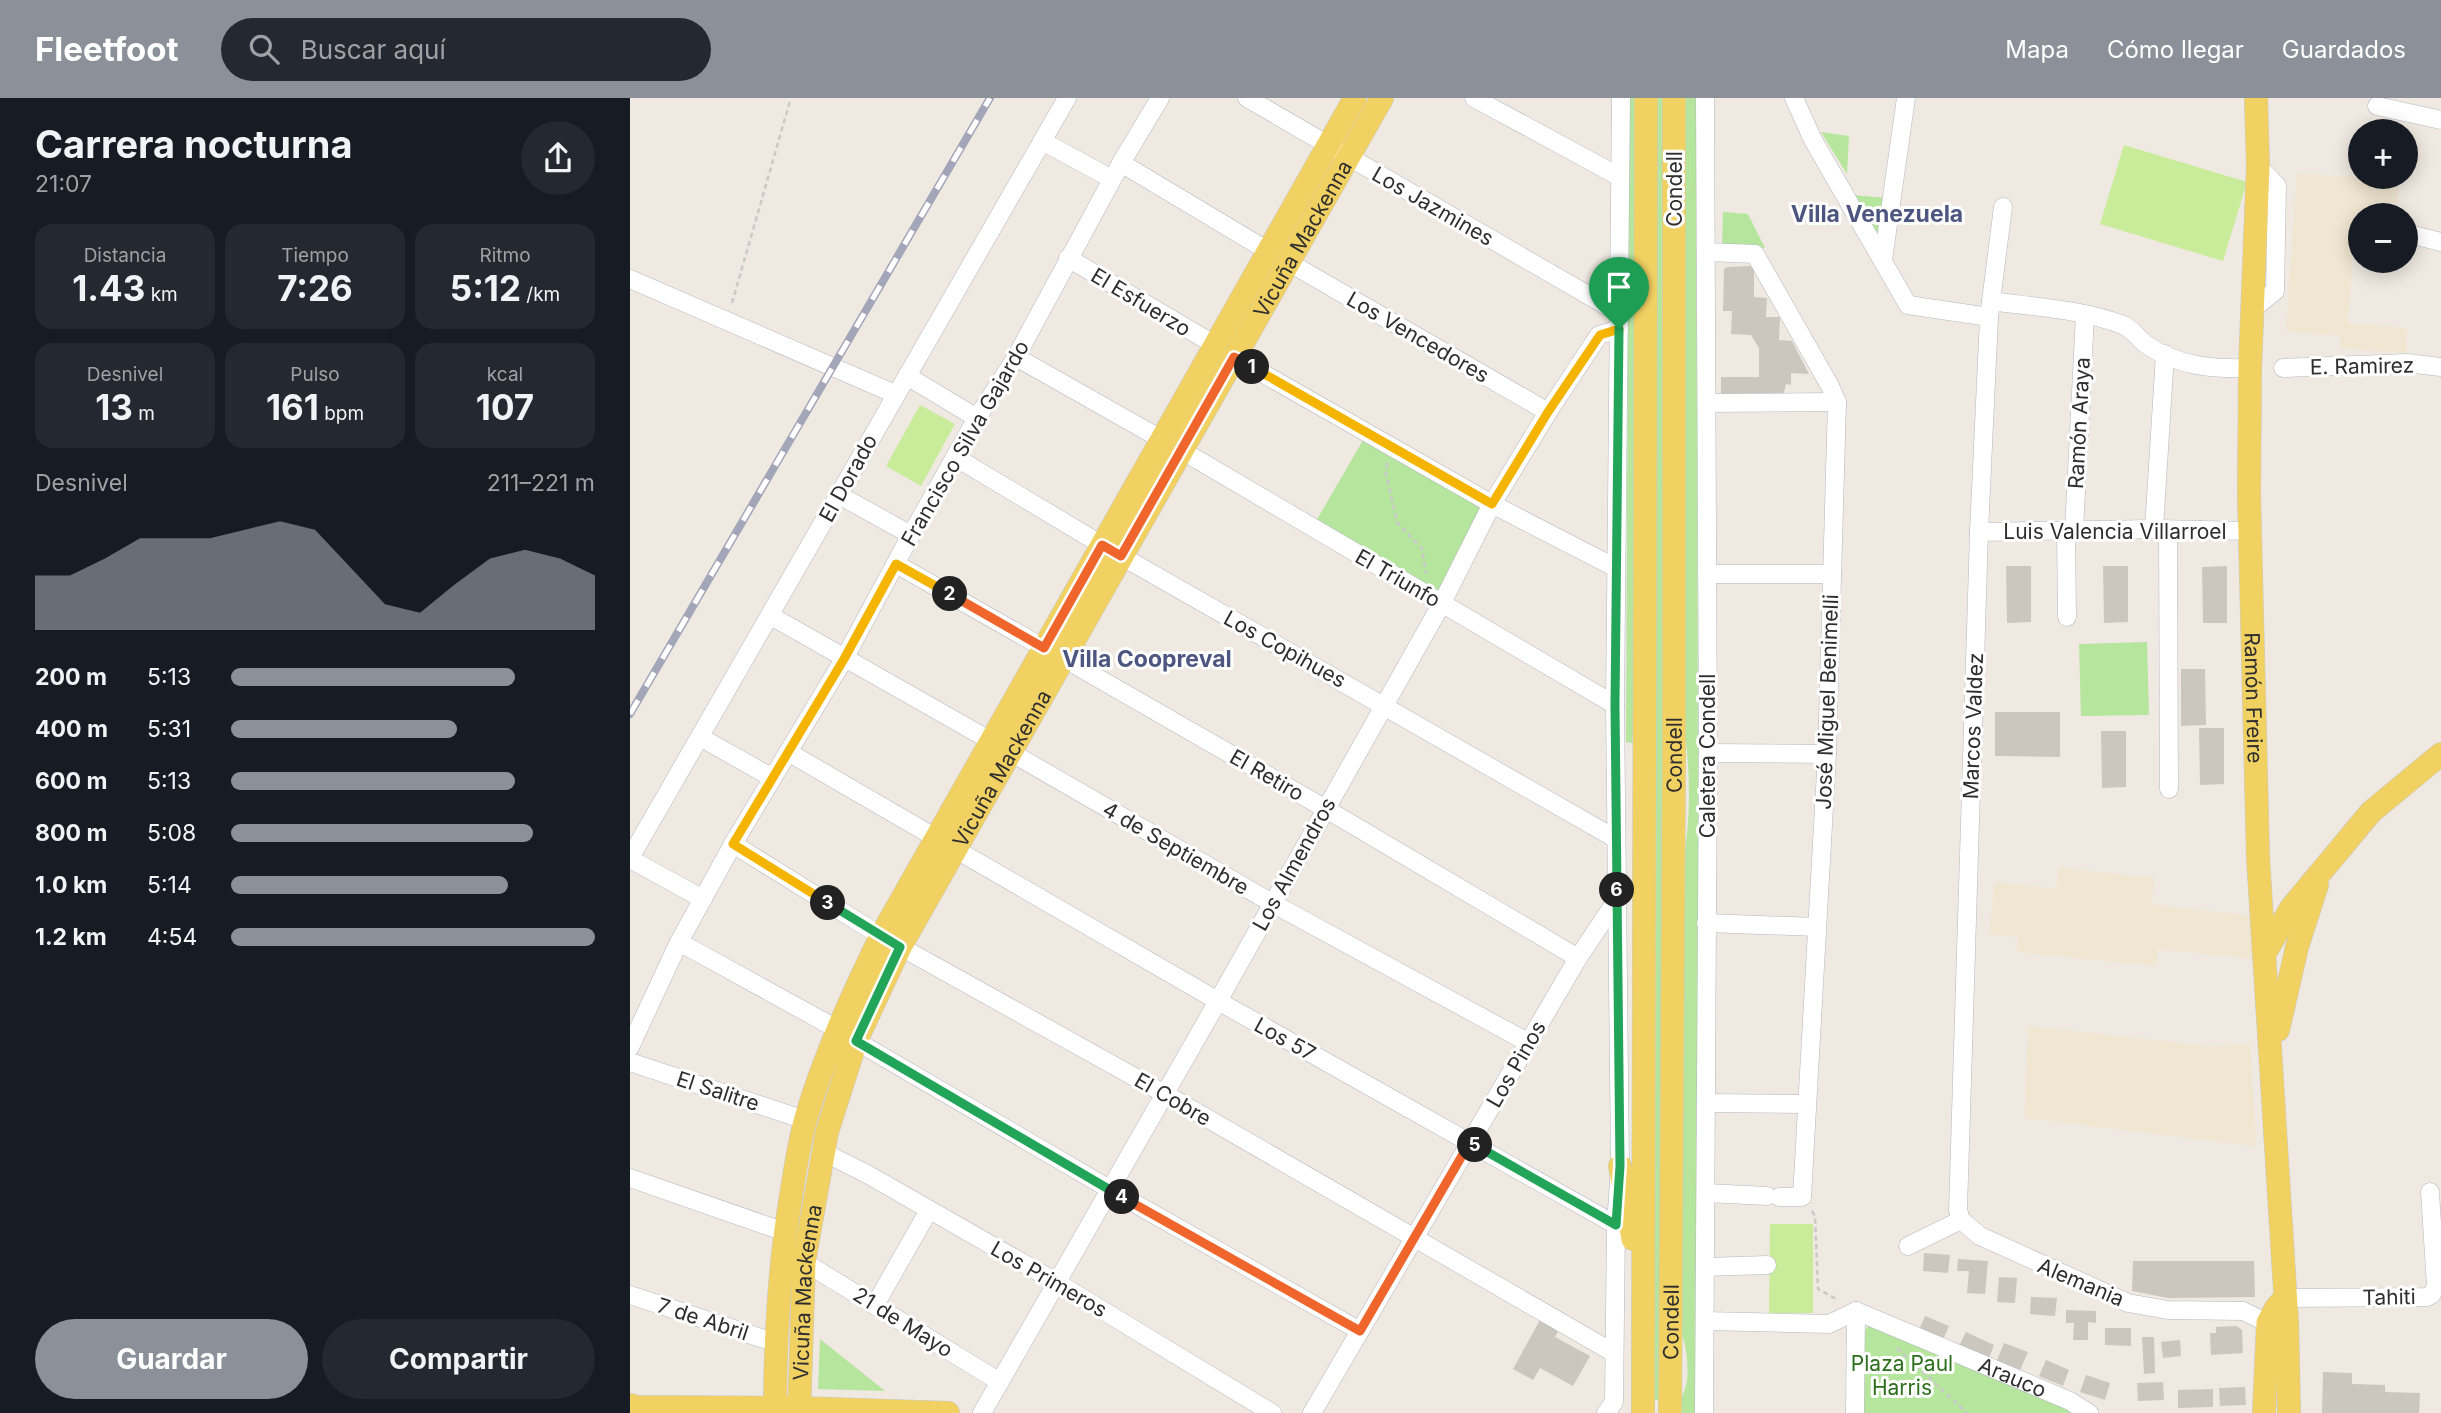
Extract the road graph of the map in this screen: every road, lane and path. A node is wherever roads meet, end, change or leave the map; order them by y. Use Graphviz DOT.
graph roads {
  1 [pos="1067,98"];
  2 [pos="1160,98"];
  3 [pos="1247,98"];
  4 [pos="1354,98"];
  5 [pos="1382,98"];
  6 [pos="1474,98"];
  7 [pos="1621,98"];
  8 [pos="1646,98"];
  9 [pos="1674,98"];
  10 [pos="1705,98"];
  11 [pos="1794,98"];
  12 [pos="1906,98"];
  13 [pos="2256,98"];
  14 [pos="790,102"];
  15 [pos="2377,106"];
  16 [pos="2441,120"];
  17 [pos="1042,141"];
  18 [pos="1328,146"];
  19 [pos="1348,158"];
  20 [pos="1121,163"];
  21 [pos="1620,177"];
  22 [pos="1112,179"];
  23 [pos="2003,207"];
  24 [pos="2418,236"];
  25 [pos="2441,242"];
  26 [pos="1706,252"];
  27 [pos="1278,257"];
  28 [pos="1068,258"];
  29 [pos="1883,260"];
  30 [pos="630,279"];
  31 [pos="1990,309"];
  32 [pos="2085,315"];
  33 [pos="727,320"];
  34 [pos="1619,321"];
  35 [pos="1225,351"];
  36 [pos="2165,354"];
  37 [pos="1016,357"];
  38 [pos="2441,366"];
  39 [pos="2283,368"];
  40 [pos="2250,369"];
  41 [pos="907,376"];
  42 [pos="895,394"];
  43 [pos="1837,402"];
  44 [pos="1707,403"];
  45 [pos="1548,412"];
  46 [pos="977,418"];
  47 [pos="1171,445"];
  48 [pos="1388,445"];
  49 [pos="955,457"];
  50 [pos="839,495"];
  51 [pos="1492,504"];
  52 [pos="2070,530"];
  53 [pos="2161,530"];
  54 [pos="2250,531"];
  55 [pos="1979,532"];
  56 [pos="911,535"];
  57 [pos="1111,551"];
  58 [pos="896,564"];
  59 [pos="1616,568"];
  60 [pos="1707,574"];
  61 [pos="1832,574"];
  62 [pos="1436,599"];
  63 [pos="771,616"];
  64 [pos="2067,617"];
  65 [pos="1053,653"];
  66 [pos="844,659"];
  67 [pos="1384,705"];
  68 [pos="1615,705"];
  69 [pos="700,737"];
  70 [pos="1000,747"];
  71 [pos="788,752"];
  72 [pos="1708,753"];
  73 [pos="1827,754"];
  74 [pos="2441,754"];
  75 [pos="771,778"];
  76 [pos="2169,789"];
  77 [pos="1326,809"];
  78 [pos="1616,839"];
  79 [pos="733,844"];
  80 [pos="946,844"];
  81 [pos="630,858"];
  82 [pos="2324,867"];
  83 [pos="1618,898"];
  84 [pos="703,899"];
  85 [pos="2261,899"];
  86 [pos="1272,903"];
  87 [pos="2291,908"];
  88 [pos="1706,923"];
  89 [pos="1817,926"];
  90 [pos="679,942"];
  91 [pos="890,942"];
  92 [pos="2265,953"];
  93 [pos="1578,958"];
  94 [pos="1218,1001"];
  95 [pos="636,1019"];
  96 [pos="846,1035"];
  97 [pos="1529,1043"];
  98 [pos="630,1047"];
  99 [pos="630,1062"];
  100 [pos="2273,1075"];
  101 [pos="1164,1094"];
  102 [pos="1706,1103"];
  103 [pos="1807,1104"];
  104 [pos="805,1120"];
  105 [pos="1470,1142"];
  106 [pos="823,1152"];
  107 [pos="1620,1166"];
  108 [pos="630,1178"];
  109 [pos="1111,1190"];
  110 [pos="2430,1192"];
  111 [pos="1706,1194"];
  112 [pos="1802,1197"];
  113 [pos="929,1210"];
  114 [pos="1961,1220"];
  115 [pos="1616,1225"];
  116 [pos="785,1232"];
  117 [pos="1414,1237"];
  118 [pos="1908,1246"];
  119 [pos="804,1262"];
  120 [pos="1767,1265"];
  121 [pos="1705,1267"];
  122 [pos="1056,1282"];
  123 [pos="630,1295"];
  124 [pos="1643,1297"];
  125 [pos="2285,1298"];
  126 [pos="875,1305"];
  127 [pos="1856,1311"];
  128 [pos="1705,1321"];
  129 [pos="2268,1323"];
  130 [pos="1360,1331"];
  131 [pos="776,1343"];
  132 [pos="1897,1348"];
  133 [pos="2288,1350"];
  134 [pos="1614,1353"];
  135 [pos="1000,1382"];
  136 [pos="634,1408"];
  137 [pos="775,1410"];
  138 [pos="799,1410"];
  139 [pos="948,1413"];
  140 [pos="982,1413"];
  141 [pos="1272,1413"];
  142 [pos="1312,1413"];
  143 [pos="1606,1413"];
  144 [pos="1643,1413"];
  145 [pos="1671,1413"];
  146 [pos="1704,1413"];
  147 [pos="1855,1413"];
  148 [pos="1967,1413"];
  149 [pos="2089,1413"];
  150 [pos="2264,1413"];
  151 [pos="2289,1413"];
  1 -- 17 [label="street, El Dorado"];
  2 -- 20 [label="street, Francisco Silva Gajardo"];
  3 -- 18 [label="street, Los Jazmines"];
  4 -- 18 [label="main road, Vicuña Mackenna"];
  5 -- 19 [label="main road, Vicuña Mackenna"];
  6 -- 21 [label="street"];
  7 -- 21 [label="street"];
  8 -- 124 [label="main road, Condell"];
  9 -- 145 [label="main road, Condell"];
  10 -- 26 [label="street, Caletera Condell"];
  11 -- 29 [label="street"];
  12 -- 29 [label="street"];
  13 -- 40 [label="main road, Ramón Freire"];
  14 -- 33 [label="path"];
  15 -- 16 [label="street"];
  17 -- 22 [label="street"];
  17 -- 41 [label="street, El Dorado"];
  18 -- 19 [label="street, Los Jazmines"];
  18 -- 27 [label="main road, Vicuña Mackenna"];
  19 -- 27 [label="main road, Vicuña Mackenna"];
  19 -- 34 [label="street, Los Jazmines"];
  20 -- 22 [label="street, Francisco Silva Gajardo"];
  20 -- 27 [label="street, Los Vencedores"];
  21 -- 34 [label="street"];
  22 -- 28 [label="street, Francisco Silva Gajardo"];
  23 -- 31 [label="street, Marcos Valdez"];
  24 -- 25 [label="street"];
  26 -- 43 [label="street, José Miguel Benimelli"];
  26 -- 44 [label="street, Caletera Condell"];
  27 -- 35 [label="main road, Vicuña Mackenna"];
  27 -- 45 [label="street, Los Vencedores"];
  28 -- 35 [label="street, El Esfuerzo"];
  28 -- 37 [label="street, Francisco Silva Gajardo"];
  29 -- 31 [label="street"];
  30 -- 33 [label="street"];
  31 -- 32 [label="street"];
  31 -- 55 [label="street, Marcos Valdez"];
  32 -- 36 [label="street"];
  32 -- 52 [label="street, Ramón Araya"];
  33 -- 42 [label="street"];
  34 -- 45 [label="street, Los Almendros"];
  34 -- 59 [label="street"];
  35 -- 47 [label="main road, Vicuña Mackenna"];
  35 -- 48 [label="street, El Esfuerzo"];
  36 -- 40 [label="street"];
  36 -- 53 [label="street"];
  37 -- 46 [label="street, Francisco Silva Gajardo"];
  37 -- 47 [label="street, El Triunfo"];
  38 -- 39 [label="street, E. Ramirez"];
  40 -- 54 [label="main road, Ramón Freire"];
  41 -- 42 [label="street, El Dorado"];
  41 -- 46 [label="street"];
  42 -- 50 [label="street, El Dorado"];
  43 -- 44 [label="street"];
  43 -- 61 [label="street, José Miguel Benimelli"];
  44 -- 60 [label="street, Caletera Condell"];
  45 -- 51 [label="street, Los Almendros"];
  46 -- 49 [label="street, Francisco Silva Gajardo"];
  47 -- 57 [label="main road, Vicuña Mackenna"];
  47 -- 62 [label="street, El Triunfo"];
  48 -- 51 [label="street, El Esfuerzo"];
  48 -- 62 [label="path"];
  49 -- 56 [label="street, Francisco Silva Gajardo"];
  49 -- 57 [label="street, Los Copihues"];
  50 -- 56 [label="street"];
  50 -- 63 [label="street, El Dorado"];
  51 -- 59 [label="street, El Esfuerzo"];
  51 -- 62 [label="street, Los Almendros"];
  52 -- 53 [label="street, Luis Valencia Villarroel"];
  52 -- 55 [label="street, Luis Valencia Villarroel"];
  52 -- 64 [label="street, Ramón Araya"];
  53 -- 54 [label="street, Luis Valencia Villarroel"];
  53 -- 76 [label="street"];
  54 -- 85 [label="main road, Ramón Freire"];
  55 -- 114 [label="street, Marcos Valdez"];
  56 -- 58 [label="street, Francisco Silva Gajardo"];
  57 -- 65 [label="main road, Vicuña Mackenna"];
  57 -- 67 [label="street, Los Copihues"];
  58 -- 65 [label="street, El Retiro"];
  58 -- 66 [label="street, Francisco Silva Gajardo"];
  59 -- 68 [label="street"];
  60 -- 61 [label="street"];
  60 -- 72 [label="street, Caletera Condell"];
  61 -- 73 [label="street, José Miguel Benimelli"];
  62 -- 67 [label="street, Los Almendros"];
  62 -- 68 [label="street, El Triunfo"];
  63 -- 66 [label="street, 4 de Septiembre"];
  63 -- 69 [label="street, El Dorado"];
  65 -- 70 [label="main road, Vicuña Mackenna"];
  65 -- 77 [label="street, El Retiro"];
  66 -- 70 [label="street, 4 de Septiembre"];
  66 -- 71 [label="street, Francisco Silva Gajardo"];
  67 -- 77 [label="street, Los Almendros"];
  67 -- 78 [label="street, Los Copihues"];
  68 -- 78 [label="street"];
  69 -- 75 [label="street"];
  69 -- 81 [label="street, El Dorado"];
  70 -- 80 [label="main road, Vicuña Mackenna"];
  70 -- 86 [label="street, 4 de Septiembre"];
  71 -- 75 [label="street, Francisco Silva Gajardo"];
  71 -- 80 [label="street, Los 57"];
  72 -- 73 [label="street"];
  72 -- 88 [label="street, Caletera Condell"];
  73 -- 89 [label="street, José Miguel Benimelli"];
  74 -- 82 [label="main road"];
  75 -- 79 [label="street, Francisco Silva Gajardo"];
  77 -- 86 [label="street, Los Almendros"];
  77 -- 93 [label="street, El Retiro"];
  78 -- 83 [label="street"];
  79 -- 84 [label="street, Francisco Silva Gajardo"];
  79 -- 91 [label="street, El Cobre"];
  80 -- 91 [label="main road, Vicuña Mackenna"];
  80 -- 94 [label="street, Los 57"];
  81 -- 84 [label="street"];
  82 -- 87 [label="main road"];
  82 -- 100 [label="main road"];
  83 -- 93 [label="street, Los Pinos"];
  83 -- 107 [label="street"];
  84 -- 90 [label="street, Francisco Silva Gajardo"];
  85 -- 87 [label="main road"];
  85 -- 92 [label="main road, Ramón Freire"];
  86 -- 94 [label="street, Los Almendros"];
  86 -- 97 [label="street, 4 de Septiembre"];
  87 -- 92 [label="main road"];
  88 -- 89 [label="street"];
  88 -- 102 [label="street, Caletera Condell"];
  89 -- 103 [label="street, José Miguel Benimelli"];
  90 -- 95 [label="street, Francisco Silva Gajardo"];
  90 -- 96 [label="street"];
  91 -- 96 [label="main road, Vicuña Mackenna"];
  91 -- 101 [label="street, El Cobre"];
  92 -- 100 [label="main road, Ramón Freire"];
  93 -- 97 [label="street, Los Pinos"];
  94 -- 101 [label="street, Los Almendros"];
  94 -- 105 [label="street, Los 57"];
  95 -- 98 [label="street, Francisco Silva Gajardo"];
  96 -- 104 [label="main road, Vicuña Mackenna"];
  96 -- 106 [label="main road, Vicuña Mackenna"];
  96 -- 109 [label="street"];
  97 -- 105 [label="street, Los Pinos"];
  99 -- 104 [label="street, El Salitre"];
  100 -- 125 [label="main road, Ramón Freire"];
  101 -- 109 [label="street, Los Almendros"];
  101 -- 117 [label="street, El Cobre"];
  102 -- 103 [label="street"];
  102 -- 111 [label="street, Caletera Condell"];
  103 -- 112 [label="street, José Miguel Benimelli"];
  104 -- 116 [label="main road, Vicuña Mackenna"];
  105 -- 115 [label="street, Los 57"];
  105 -- 117 [label="street, Los Pinos"];
  106 -- 113 [label="street, Los Primeros"];
  106 -- 119 [label="main road, Vicuña Mackenna"];
  107 -- 115 [label="street"];
  107 -- 124 [label="main road"];
  108 -- 116 [label="street"];
  109 -- 122 [label="street, Los Almendros"];
  109 -- 130 [label="street"];
  110 -- 125 [label="street, Tahiti"];
  111 -- 112 [label="street"];
  111 -- 121 [label="street, Caletera Condell"];
  112 -- 127 [label="path"];
  113 -- 122 [label="street, Los Primeros"];
  113 -- 126 [label="street"];
  114 -- 118 [label="street"];
  114 -- 129 [label="street, Alemania"];
  115 -- 134 [label="street"];
  116 -- 131 [label="main road, Vicuña Mackenna"];
  117 -- 130 [label="street, Los Pinos"];
  117 -- 134 [label="street, El Cobre"];
  119 -- 126 [label="street, 21 de Mayo"];
  119 -- 138 [label="main road, Vicuña Mackenna"];
  120 -- 121 [label="street"];
  121 -- 128 [label="street, Caletera Condell"];
  122 -- 135 [label="street, Los Almendros"];
  122 -- 141 [label="street, Los Primeros"];
  123 -- 131 [label="street, 7 de Abril"];
  124 -- 144 [label="main road, Condell"];
  125 -- 129 [label="main road"];
  125 -- 133 [label="main road, Ramón Freire"];
  126 -- 135 [label="street, 21 de Mayo"];
  127 -- 128 [label="street"];
  127 -- 147 [label="street"];
  127 -- 149 [label="street, Arauco"];
  128 -- 146 [label="street, Caletera Condell"];
  129 -- 133 [label="main road"];
  129 -- 150 [label="main road"];
  130 -- 142 [label="street, Los Pinos"];
  131 -- 137 [label="main road, Vicuña Mackenna"];
  132 -- 148 [label="path"];
  133 -- 151 [label="main road, Ramón Freire"];
  134 -- 143 [label="street"];
  135 -- 140 [label="street, Los Almendros"];
  136 -- 137 [label="main road"];
  137 -- 138 [label="main road"];
  138 -- 139 [label="main road"];
}
